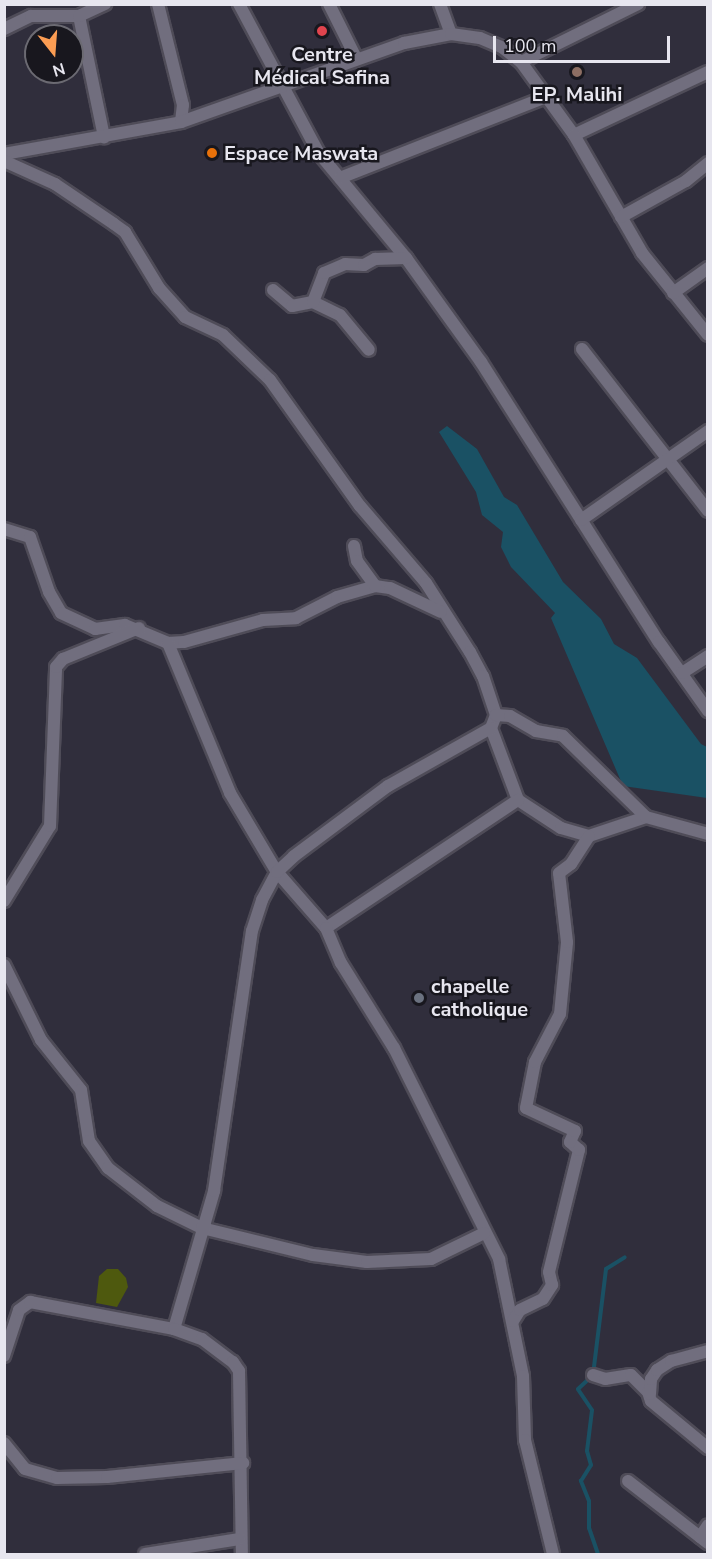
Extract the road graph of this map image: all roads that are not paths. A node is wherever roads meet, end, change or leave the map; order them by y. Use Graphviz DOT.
graph roads {
  1 [pos="105,4"];
  2 [pos="158,4"];
  3 [pos="239,4"];
  4 [pos="329,4"];
  5 [pos="601,4"];
  6 [pos="638,4"];
  7 [pos="440,5"];
  8 [pos="79,16"];
  9 [pos="606,17"];
  10 [pos="4,29"];
  11 [pos="450,34"];
  12 [pos="356,58"];
  13 [pos="521,62"];
  14 [pos="708,72"];
  15 [pos="280,84"];
  16 [pos="546,97"];
  17 [pos="182,122"];
  18 [pos="574,135"];
  19 [pos="104,137"];
  20 [pos="4,154"];
  21 [pos="4,161"];
  22 [pos="708,163"];
  23 [pos="340,178"];
  24 [pos="621,217"];
  25 [pos="406,258"];
  26 [pos="708,268"];
  27 [pos="273,290"];
  28 [pos="673,293"];
  29 [pos="313,302"];
  30 [pos="708,335"];
  31 [pos="582,349"];
  32 [pos="369,350"];
  33 [pos="708,431"];
  34 [pos="668,457"];
  35 [pos="708,511"];
  36 [pos="581,520"];
  37 [pos="4,529"];
  38 [pos="354,546"];
  39 [pos="375,586"];
  40 [pos="441,612"];
  41 [pos="139,628"];
  42 [pos="168,643"];
  43 [pos="708,656"];
  44 [pos="682,673"];
  45 [pos="708,711"];
  46 [pos="496,715"];
  47 [pos="491,728"];
  48 [pos="518,800"];
  49 [pos="646,817"];
  50 [pos="708,834"];
  51 [pos="590,836"];
  52 [pos="277,872"];
  53 [pos="4,902"];
  54 [pos="326,928"];
  55 [pos="4,965"];
  56 [pos="202,1228"];
  57 [pos="484,1233"];
  58 [pos="513,1321"];
  59 [pos="174,1329"];
  60 [pos="708,1351"];
  61 [pos="4,1356"];
  62 [pos="593,1375"];
  63 [pos="650,1394"];
  64 [pos="4,1443"];
  65 [pos="708,1448"];
  66 [pos="243,1463"];
  67 [pos="628,1481"];
  68 [pos="708,1525"];
  69 [pos="240,1539"];
  70 [pos="704,1540"];
  71 [pos="145,1554"];
  72 [pos="242,1554"];
  73 [pos="553,1554"];
  1 -- 8 [label="street"];
  2 -- 17 [label="street"];
  3 -- 15 [label="street"];
  4 -- 12 [label="street"];
  5 -- 9 [label="street"];
  6 -- 9 [label="street"];
  7 -- 11 [label="street"];
  8 -- 10 [label="street"];
  8 -- 19 [label="street"];
  9 -- 13 [label="street"];
  11 -- 12 [label="street"];
  11 -- 13 [label="street"];
  12 -- 15 [label="street"];
  13 -- 16 [label="street"];
  14 -- 18 [label="street"];
  15 -- 17 [label="street"];
  15 -- 23 [label="street"];
  16 -- 18 [label="street"];
  16 -- 23 [label="street"];
  17 -- 19 [label="street"];
  18 -- 24 [label="street"];
  19 -- 20 [label="street"];
  21 -- 40 [label="street"];
  22 -- 24 [label="street"];
  23 -- 25 [label="street"];
  24 -- 28 [label="street"];
  25 -- 29 [label="street"];
  25 -- 36 [label="street"];
  26 -- 28 [label="street"];
  27 -- 29 [label="street"];
  28 -- 30 [label="street"];
  29 -- 32 [label="street"];
  31 -- 34 [label="street"];
  33 -- 34 [label="street"];
  34 -- 35 [label="street"];
  34 -- 36 [label="street"];
  36 -- 44 [label="street"];
  37 -- 41 [label="street"];
  38 -- 39 [label="street"];
  39 -- 40 [label="street"];
  39 -- 42 [label="street"];
  40 -- 46 [label="street"];
  41 -- 42 [label="street"];
  41 -- 53 [label="street"];
  42 -- 52 [label="street"];
  43 -- 44 [label="street"];
  44 -- 45 [label="street"];
  46 -- 47 [label="street"];
  46 -- 49 [label="street"];
  47 -- 48 [label="street"];
  47 -- 52 [label="street"];
  48 -- 51 [label="street"];
  48 -- 54 [label="street"];
  49 -- 50 [label="street"];
  49 -- 51 [label="street"];
  51 -- 58 [label="street"];
  52 -- 54 [label="street"];
  52 -- 56 [label="street"];
  54 -- 57 [label="street"];
  55 -- 56 [label="street"];
  56 -- 57 [label="street"];
  56 -- 59 [label="street"];
  57 -- 58 [label="street"];
  58 -- 73 [label="street"];
  59 -- 61 [label="street"];
  59 -- 66 [label="street"];
  60 -- 63 [label="street"];
  62 -- 63 [label="street"];
  63 -- 65 [label="street"];
  64 -- 66 [label="street"];
  66 -- 69 [label="street"];
  67 -- 70 [label="street"];
  68 -- 70 [label="street"];
  69 -- 71 [label="street"];
  69 -- 72 [label="street"];
}
